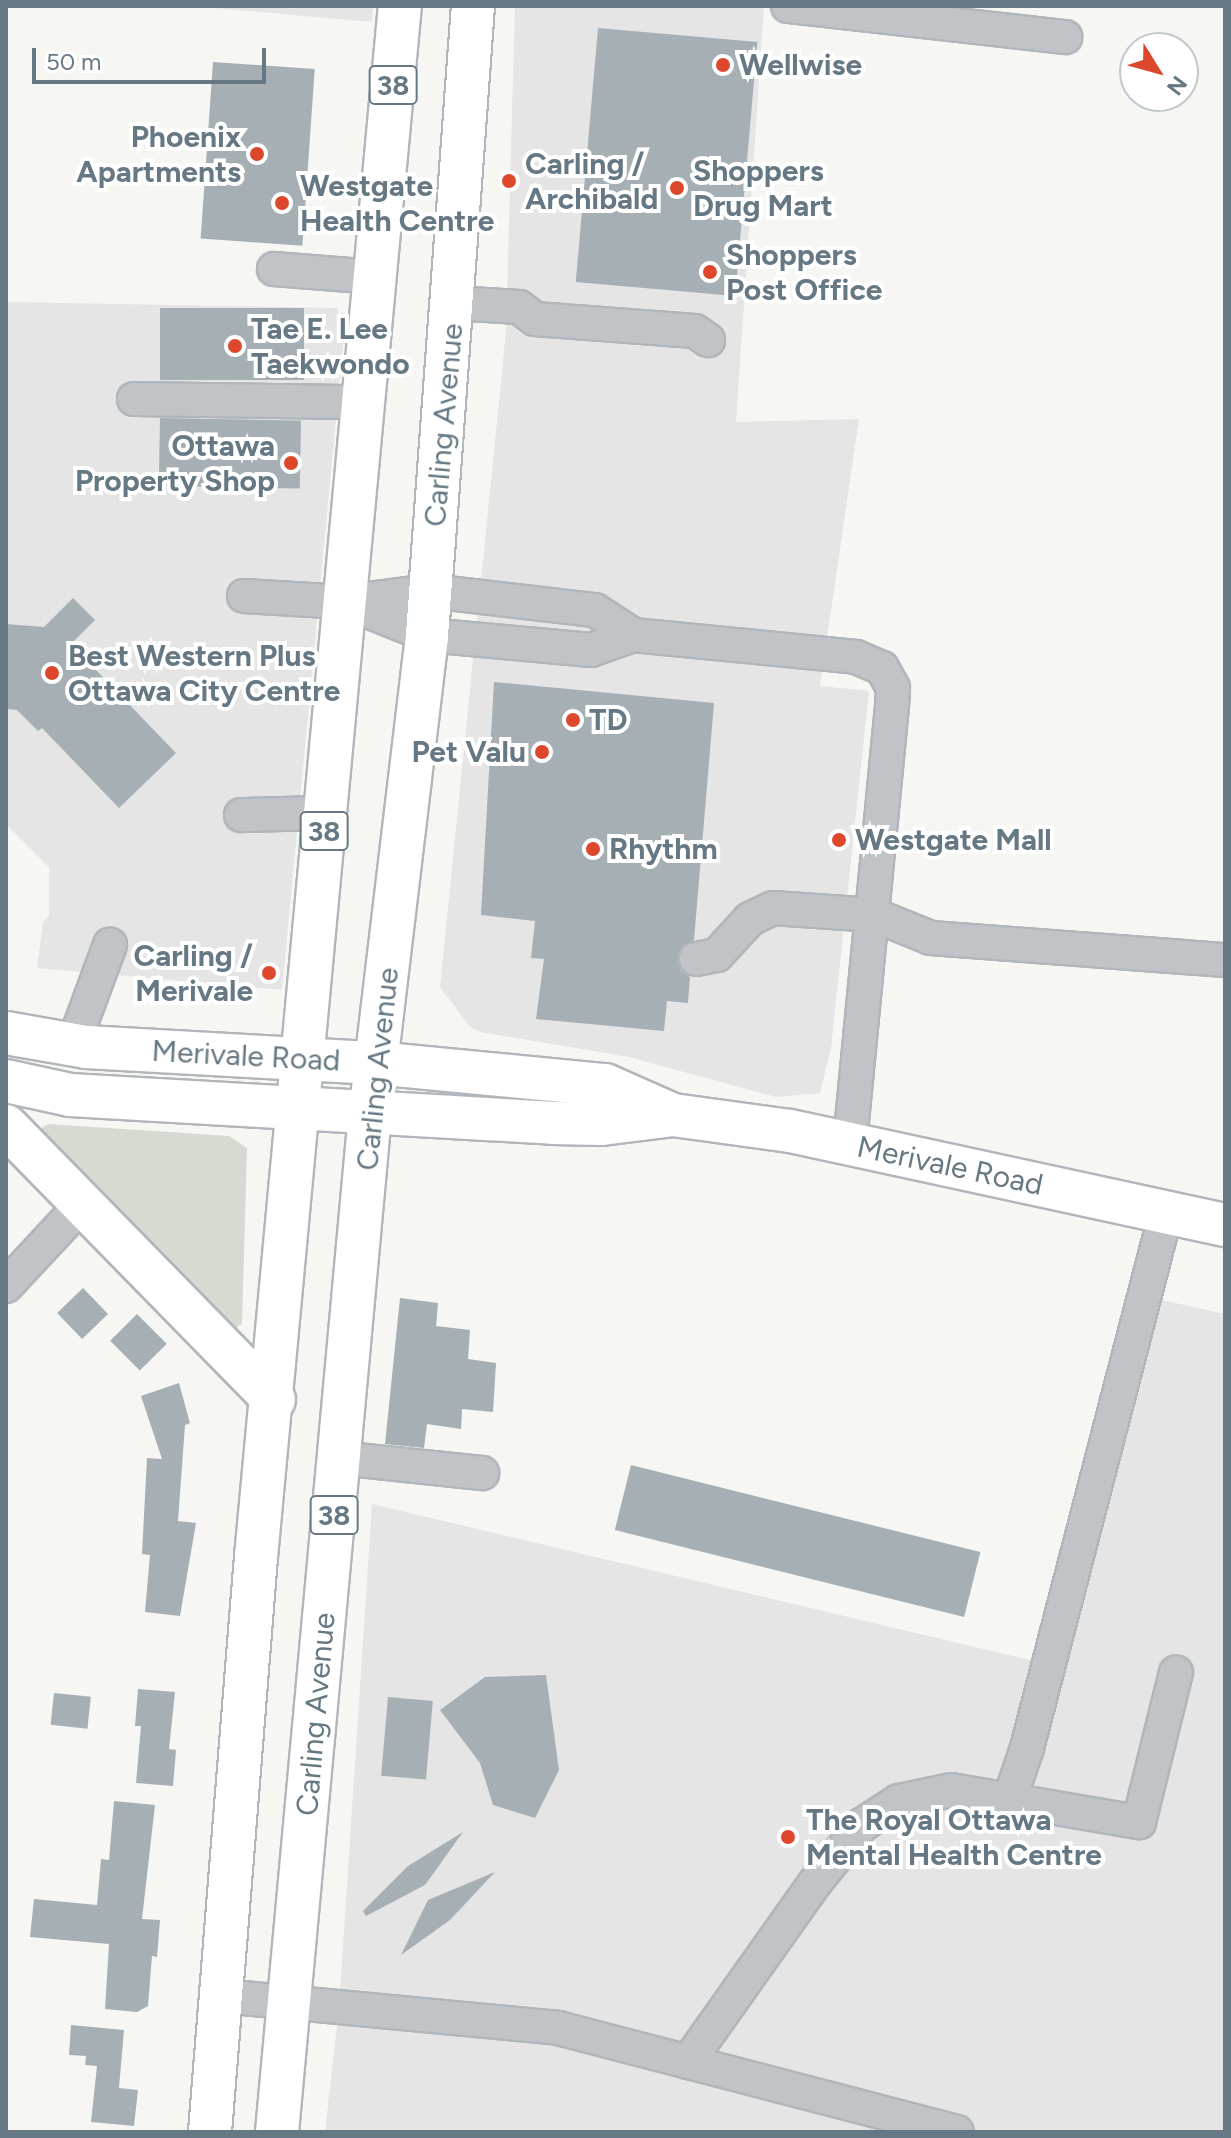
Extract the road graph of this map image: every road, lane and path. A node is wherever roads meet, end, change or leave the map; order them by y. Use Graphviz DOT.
graph roads {
  1 [pos="400,6"];
  2 [pos="473,6"];
  3 [pos="788,6"];
  4 [pos="1065,37"];
  5 [pos="274,269"];
  6 [pos="375,277"];
  7 [pos="454,303"];
  8 [pos="708,340"];
  9 [pos="134,399"];
  10 [pos="363,402"];
  11 [pos="430,591"];
  12 [pos="244,596"];
  13 [pos="345,602"];
  14 [pos="427,635"];
  15 [pos="633,635"];
  16 [pos="325,813"];
  17 [pos="241,815"];
  18 [pos="874,915"];
  19 [pos="110,945"];
  20 [pos="696,959"];
  21 [pos="1225,960"];
  22 [pos="6,1033"];
  23 [pos="73,1045"];
  24 [pos="303,1060"];
  25 [pos="375,1063"];
  26 [pos="6,1081"];
  27 [pos="300,1106"];
  28 [pos="370,1114"];
  29 [pos="673,1115"];
  30 [pos="6,1126"];
  31 [pos="850,1144"];
  32 [pos="83,1203"];
  33 [pos="1166,1213"];
  34 [pos="1225,1225"];
  35 [pos="6,1286"];
  36 [pos="274,1400"];
  37 [pos="339,1458"];
  38 [pos="482,1473"];
  39 [pos="1176,1673"];
  40 [pos="1010,1798"];
  41 [pos="222,1996"];
  42 [pos="290,2003"];
  43 [pos="688,2062"];
  44 [pos="210,2132"];
  45 [pos="277,2132"];
  46 [pos="957,2132"];
  1 -- 6 [label="main road, 38"];
  2 -- 7 [label="main road, Carling Avenue / 38"];
  3 -- 4 [label="street"];
  5 -- 6 [label="street"];
  6 -- 10 [label="main road, 38"];
  7 -- 8 [label="street"];
  7 -- 11 [label="main road, Carling Avenue / 38"];
  9 -- 10 [label="street"];
  10 -- 13 [label="main road, 38"];
  11 -- 13 [label="street"];
  11 -- 14 [label="main road, Carling Avenue / 38"];
  11 -- 15 [label="street"];
  12 -- 13 [label="street"];
  13 -- 14 [label="street"];
  13 -- 16 [label="main road, 38"];
  14 -- 15 [label="street"];
  14 -- 25 [label="main road, Carling Avenue / 38"];
  15 -- 18 [label="street"];
  16 -- 17 [label="street"];
  16 -- 24 [label="main road, 38"];
  18 -- 20 [label="street"];
  18 -- 21 [label="street"];
  18 -- 31 [label="street"];
  19 -- 23 [label="street"];
  22 -- 23 [label="main road, Merivale Road"];
  23 -- 24 [label="main road, Merivale Road"];
  24 -- 25 [label="main road, Merivale Road"];
  24 -- 27 [label="main road, 38"];
  25 -- 28 [label="main road, Carling Avenue / 38"];
  25 -- 29 [label="main road, Merivale Road"];
  26 -- 27 [label="main road, Merivale Road"];
  27 -- 28 [label="main road, Merivale Road"];
  27 -- 36 [label="main road, 38"];
  28 -- 29 [label="main road, Merivale Road"];
  28 -- 37 [label="main road, Carling Avenue / 38"];
  29 -- 31 [label="main road, Merivale Road"];
  30 -- 32 [label="main road"];
  31 -- 33 [label="main road, Merivale Road"];
  32 -- 35 [label="street"];
  32 -- 36 [label="main road"];
  33 -- 34 [label="main road, Merivale Road"];
  33 -- 40 [label="street"];
  36 -- 41 [label="main road, 38"];
  37 -- 38 [label="street"];
  37 -- 42 [label="main road, Carling Avenue / 38"];
  39 -- 40 [label="street"];
  40 -- 43 [label="street"];
  41 -- 42 [label="street"];
  41 -- 44 [label="main road, 38"];
  42 -- 43 [label="street"];
  42 -- 45 [label="main road, Carling Avenue / 38"];
  43 -- 46 [label="street"];
}
